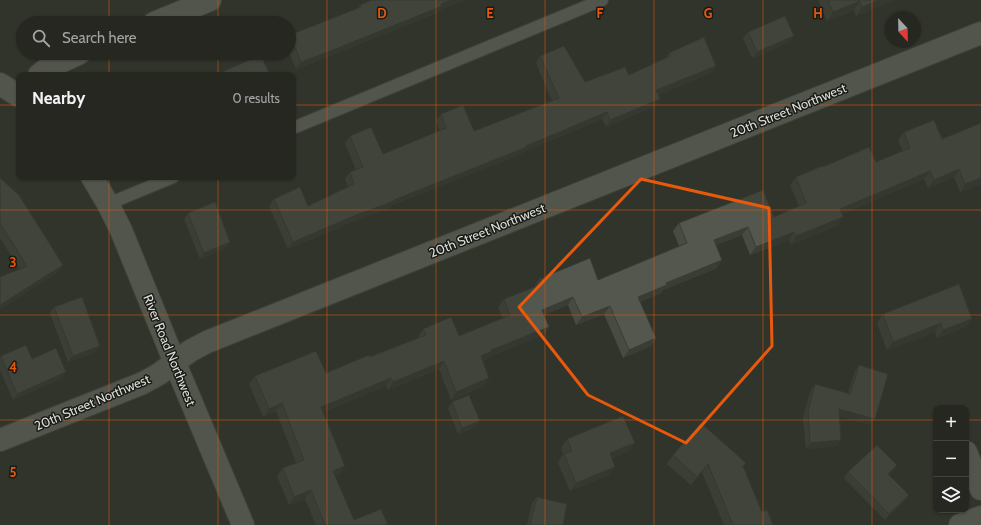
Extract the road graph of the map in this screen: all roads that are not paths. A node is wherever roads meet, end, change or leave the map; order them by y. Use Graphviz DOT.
graph roads {
  1 [pos="210,0"];
  2 [pos="602,0"];
  3 [pos="171,16"];
  4 [pos="981,33"];
  5 [pos="65,60"];
  6 [pos="43,72"];
  7 [pos="0,84"];
  8 [pos="16,94"];
  9 [pos="296,127"];
  10 [pos="94,180"];
  11 [pos="166,180"];
  12 [pos="108,204"];
  13 [pos="174,363"];
  14 [pos="1,436"];
  15 [pos="969,459"];
  16 [pos="981,489"];
  17 [pos="981,517"];
  18 [pos="243,525"];
  19 [pos="960,525"];
  1 -- 3 [label="street"];
  2 -- 9 [label="lane"];
  4 -- 13 [label="street, 20th Street Northwest"];
  5 -- 6 [label="street"];
  7 -- 8 [label="street"];
  10 -- 12 [label="street, River Road Northwest"];
  11 -- 12 [label="lane"];
  12 -- 13 [label="street, River Road Northwest"];
  13 -- 14 [label="street, 20th Street Northwest"];
  13 -- 18 [label="street, River Road Northwest"];
  15 -- 16 [label="street"];
  17 -- 19 [label="street"];
}
